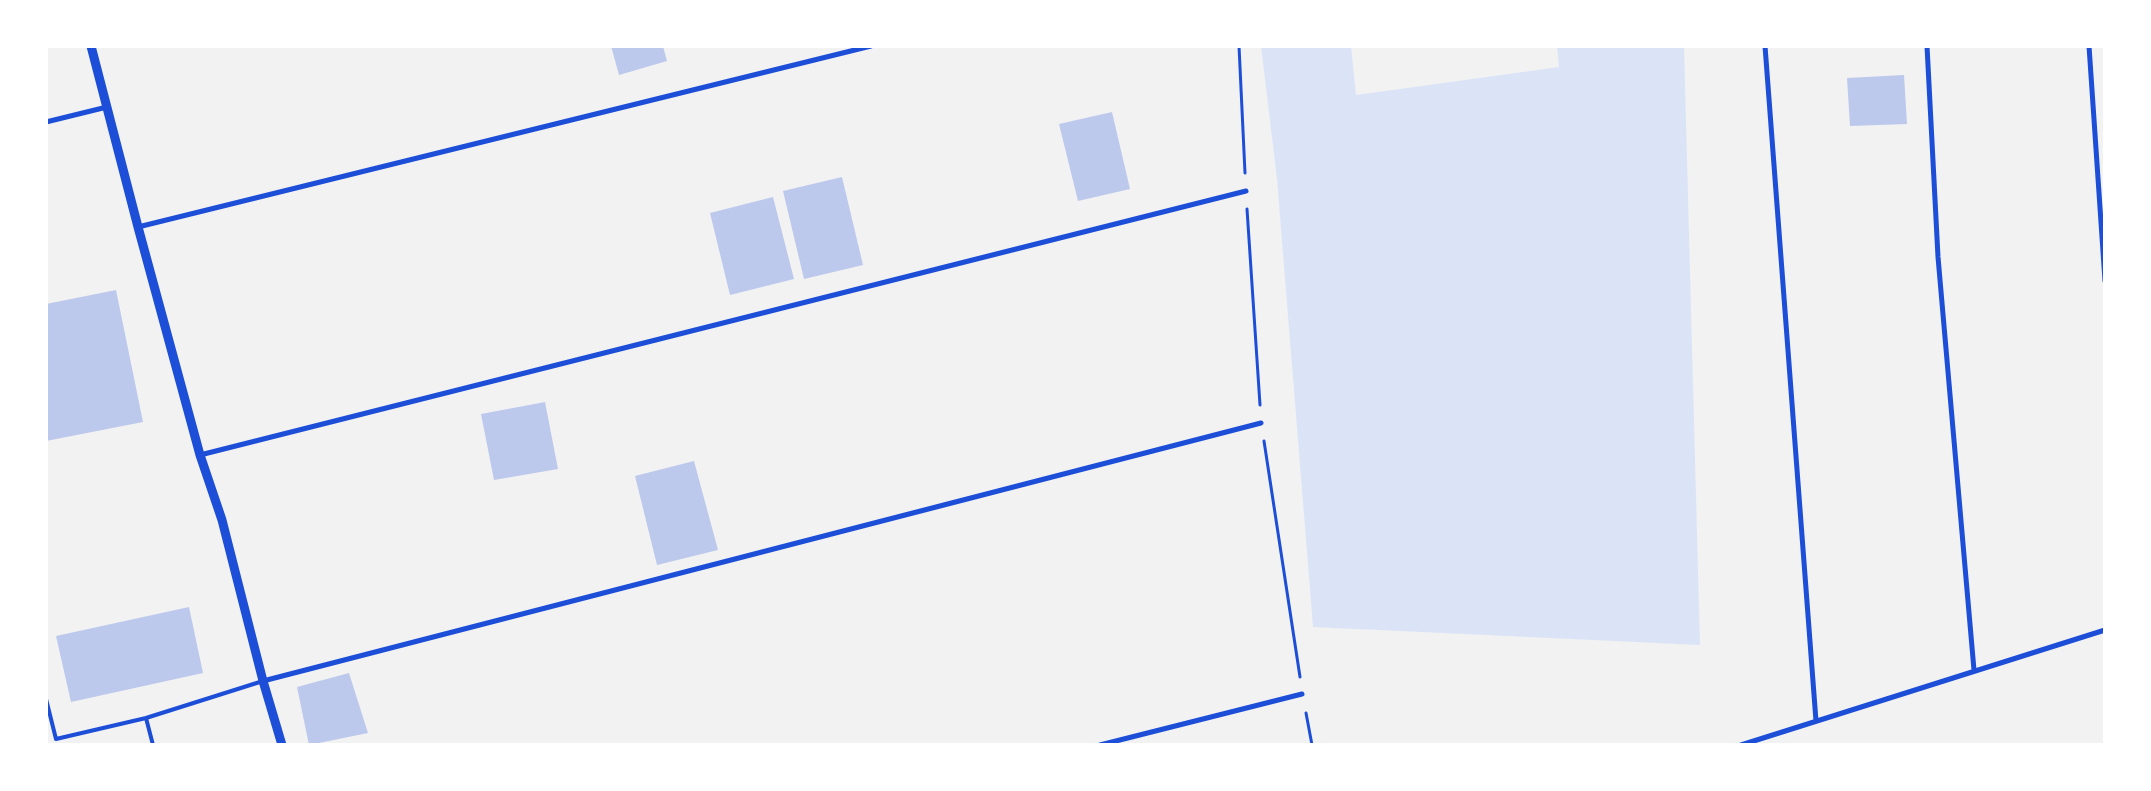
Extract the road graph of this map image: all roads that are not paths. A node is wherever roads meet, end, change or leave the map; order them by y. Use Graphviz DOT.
graph roads {
  1 [pos="92,46"];
  2 [pos="871,46"];
  3 [pos="1765,46"];
  4 [pos="1927,46"];
  5 [pos="2089,46"];
  6 [pos="107,107"];
  7 [pos="46,122"];
  8 [pos="1246,191"];
  9 [pos="138,227"];
  10 [pos="2105,281"];
  11 [pos="1261,423"];
  12 [pos="200,455"];
  13 [pos="2105,630"];
  14 [pos="1974,670"];
  15 [pos="263,681"];
  16 [pos="1302,694"];
  17 [pos="46,699"];
  18 [pos="146,718"];
  19 [pos="1816,721"];
  20 [pos="153,745"];
  21 [pos="282,745"];
  22 [pos="1100,745"];
  23 [pos="1741,745"];
  1 -- 6 [label="street"];
  2 -- 9 [label="street"];
  3 -- 19 [label="street"];
  4 -- 14 [label="street"];
  5 -- 10 [label="street"];
  6 -- 7 [label="street"];
  6 -- 9 [label="street"];
  8 -- 12 [label="street"];
  9 -- 12 [label="street"];
  11 -- 15 [label="street"];
  12 -- 15 [label="street"];
  13 -- 14 [label="street"];
  14 -- 19 [label="street"];
  15 -- 18 [label="lane"];
  15 -- 21 [label="street"];
  16 -- 22 [label="street"];
  17 -- 18 [label="lane"];
  18 -- 20 [label="lane"];
  19 -- 23 [label="street"];
}
